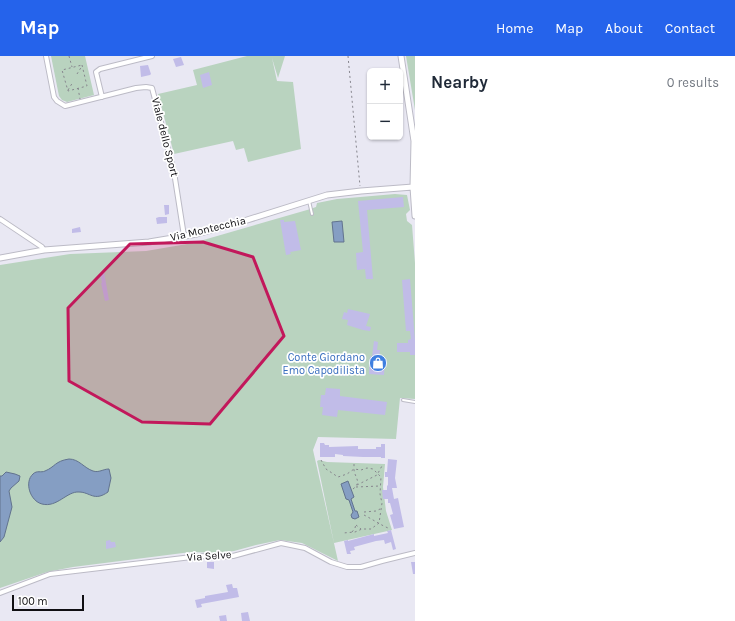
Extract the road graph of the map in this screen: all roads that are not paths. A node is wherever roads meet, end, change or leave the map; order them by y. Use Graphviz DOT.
graph roads {
  1 [pos="46,56"];
  2 [pos="152,56"];
  3 [pos="401,56"];
  4 [pos="102,97"];
  5 [pos="414,170"];
  6 [pos="413,187"];
  7 [pos="309,200"];
  8 [pos="312,214"];
  9 [pos="415,216"];
  10 [pos="0,219"];
  11 [pos="184,236"];
  12 [pos="44,250"];
  13 [pos="0,258"];
  14 [pos="403,400"];
  15 [pos="415,402"];
  16 [pos="415,554"];
  17 [pos="0,593"];
  1 -- 4 [label="street, Viale dello Sport"];
  2 -- 4 [label="street"];
  3 -- 5 [label="street"];
  4 -- 11 [label="street, Viale dello Sport"];
  5 -- 6 [label="street"];
  6 -- 7 [label="street, Via Montecchia"];
  6 -- 9 [label="street"];
  7 -- 8 [label="lane"];
  7 -- 11 [label="street, Via Montecchia"];
  10 -- 12 [label="street"];
  11 -- 12 [label="street, Via Montecchia"];
  12 -- 13 [label="street, Via Montecchia"];
  14 -- 15 [label="lane"];
  16 -- 17 [label="street, Via Selve"];
}
